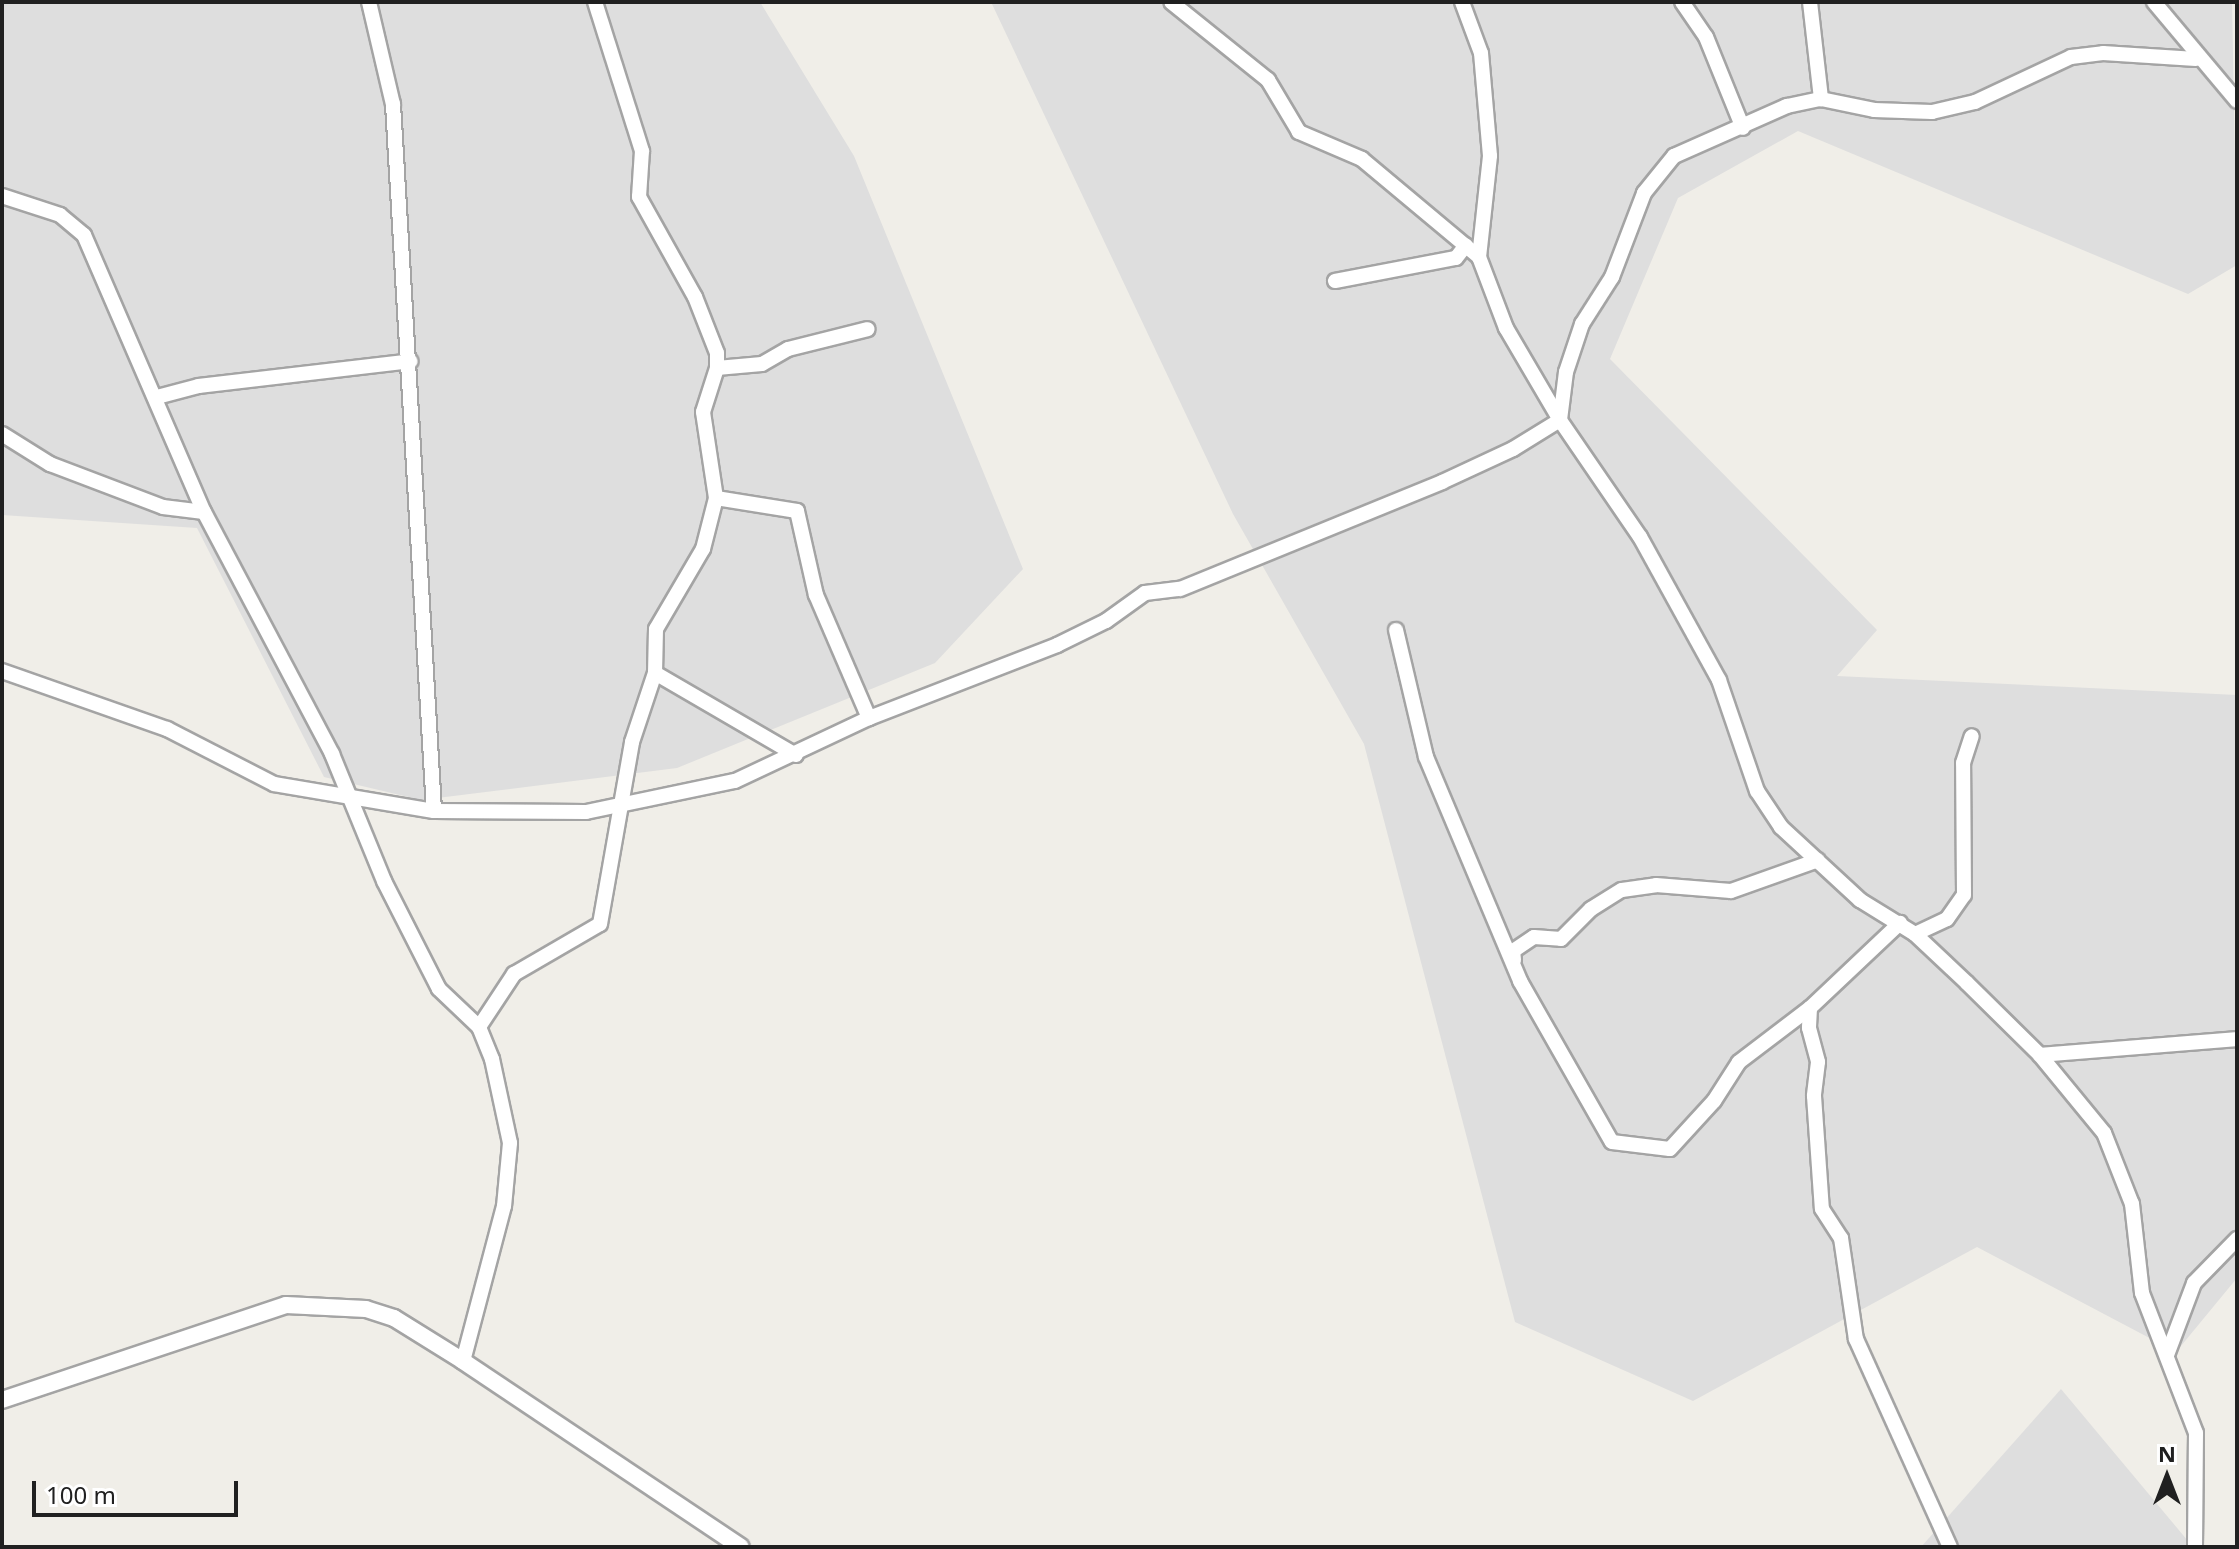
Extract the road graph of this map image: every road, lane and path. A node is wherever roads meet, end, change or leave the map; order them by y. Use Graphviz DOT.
graph roads {
  1 [pos="369,2"];
  2 [pos="595,2"];
  3 [pos="1171,2"];
  4 [pos="1462,2"];
  5 [pos="1682,2"];
  6 [pos="1810,2"];
  7 [pos="2154,2"];
  8 [pos="2196,59"];
  9 [pos="1821,99"];
  10 [pos="2237,101"];
  11 [pos="1743,128"];
  12 [pos="2,196"];
  13 [pos="1466,245"];
  14 [pos="1479,257"];
  15 [pos="1335,281"];
  16 [pos="868,329"];
  17 [pos="411,361"];
  18 [pos="717,368"];
  19 [pos="157,397"];
  20 [pos="1560,420"];
  21 [pos="2,434"];
  22 [pos="716,498"];
  23 [pos="204,512"];
  24 [pos="1396,630"];
  25 [pos="2,671"];
  26 [pos="655,673"];
  27 [pos="869,718"];
  28 [pos="1972,736"];
  29 [pos="796,755"];
  30 [pos="346,792"];
  31 [pos="621,805"];
  32 [pos="434,811"];
  33 [pos="1818,860"];
  34 [pos="1900,923"];
  35 [pos="1915,934"];
  36 [pos="1514,961"];
  37 [pos="1810,1008"];
  38 [pos="479,1027"];
  39 [pos="2237,1039"];
  40 [pos="2040,1055"];
  41 [pos="2237,1239"];
  42 [pos="2167,1355"];
  43 [pos="463,1361"];
  44 [pos="2,1400"];
  45 [pos="741,1547"];
  46 [pos="1950,1547"];
  47 [pos="2195,1547"];
  1 -- 17 [label="street"];
  2 -- 18 [label="street"];
  3 -- 13 [label="street"];
  4 -- 14 [label="street"];
  5 -- 11 [label="street"];
  6 -- 9 [label="street"];
  7 -- 8 [label="street"];
  8 -- 9 [label="street"];
  8 -- 10 [label="street"];
  9 -- 11 [label="street"];
  11 -- 20 [label="street"];
  12 -- 19 [label="street"];
  13 -- 14 [label="street"];
  13 -- 15 [label="street"];
  14 -- 20 [label="street"];
  16 -- 18 [label="street"];
  17 -- 19 [label="street"];
  17 -- 32 [label="street"];
  18 -- 22 [label="street"];
  19 -- 23 [label="street"];
  20 -- 27 [label="street"];
  20 -- 33 [label="street"];
  21 -- 23 [label="street"];
  22 -- 26 [label="street"];
  22 -- 27 [label="street"];
  23 -- 30 [label="street"];
  24 -- 36 [label="street"];
  25 -- 30 [label="street"];
  26 -- 29 [label="street"];
  26 -- 31 [label="street"];
  27 -- 29 [label="street"];
  28 -- 35 [label="street"];
  29 -- 31 [label="street"];
  30 -- 32 [label="street"];
  30 -- 38 [label="street"];
  31 -- 32 [label="street"];
  31 -- 38 [label="street"];
  33 -- 34 [label="street"];
  33 -- 36 [label="street"];
  34 -- 35 [label="street"];
  34 -- 37 [label="street"];
  35 -- 40 [label="street"];
  36 -- 37 [label="street"];
  37 -- 46 [label="street"];
  38 -- 43 [label="street"];
  39 -- 40 [label="street"];
  40 -- 42 [label="street"];
  41 -- 42 [label="street"];
  42 -- 47 [label="street"];
  43 -- 44 [label="street"];
  43 -- 45 [label="street"];
}
